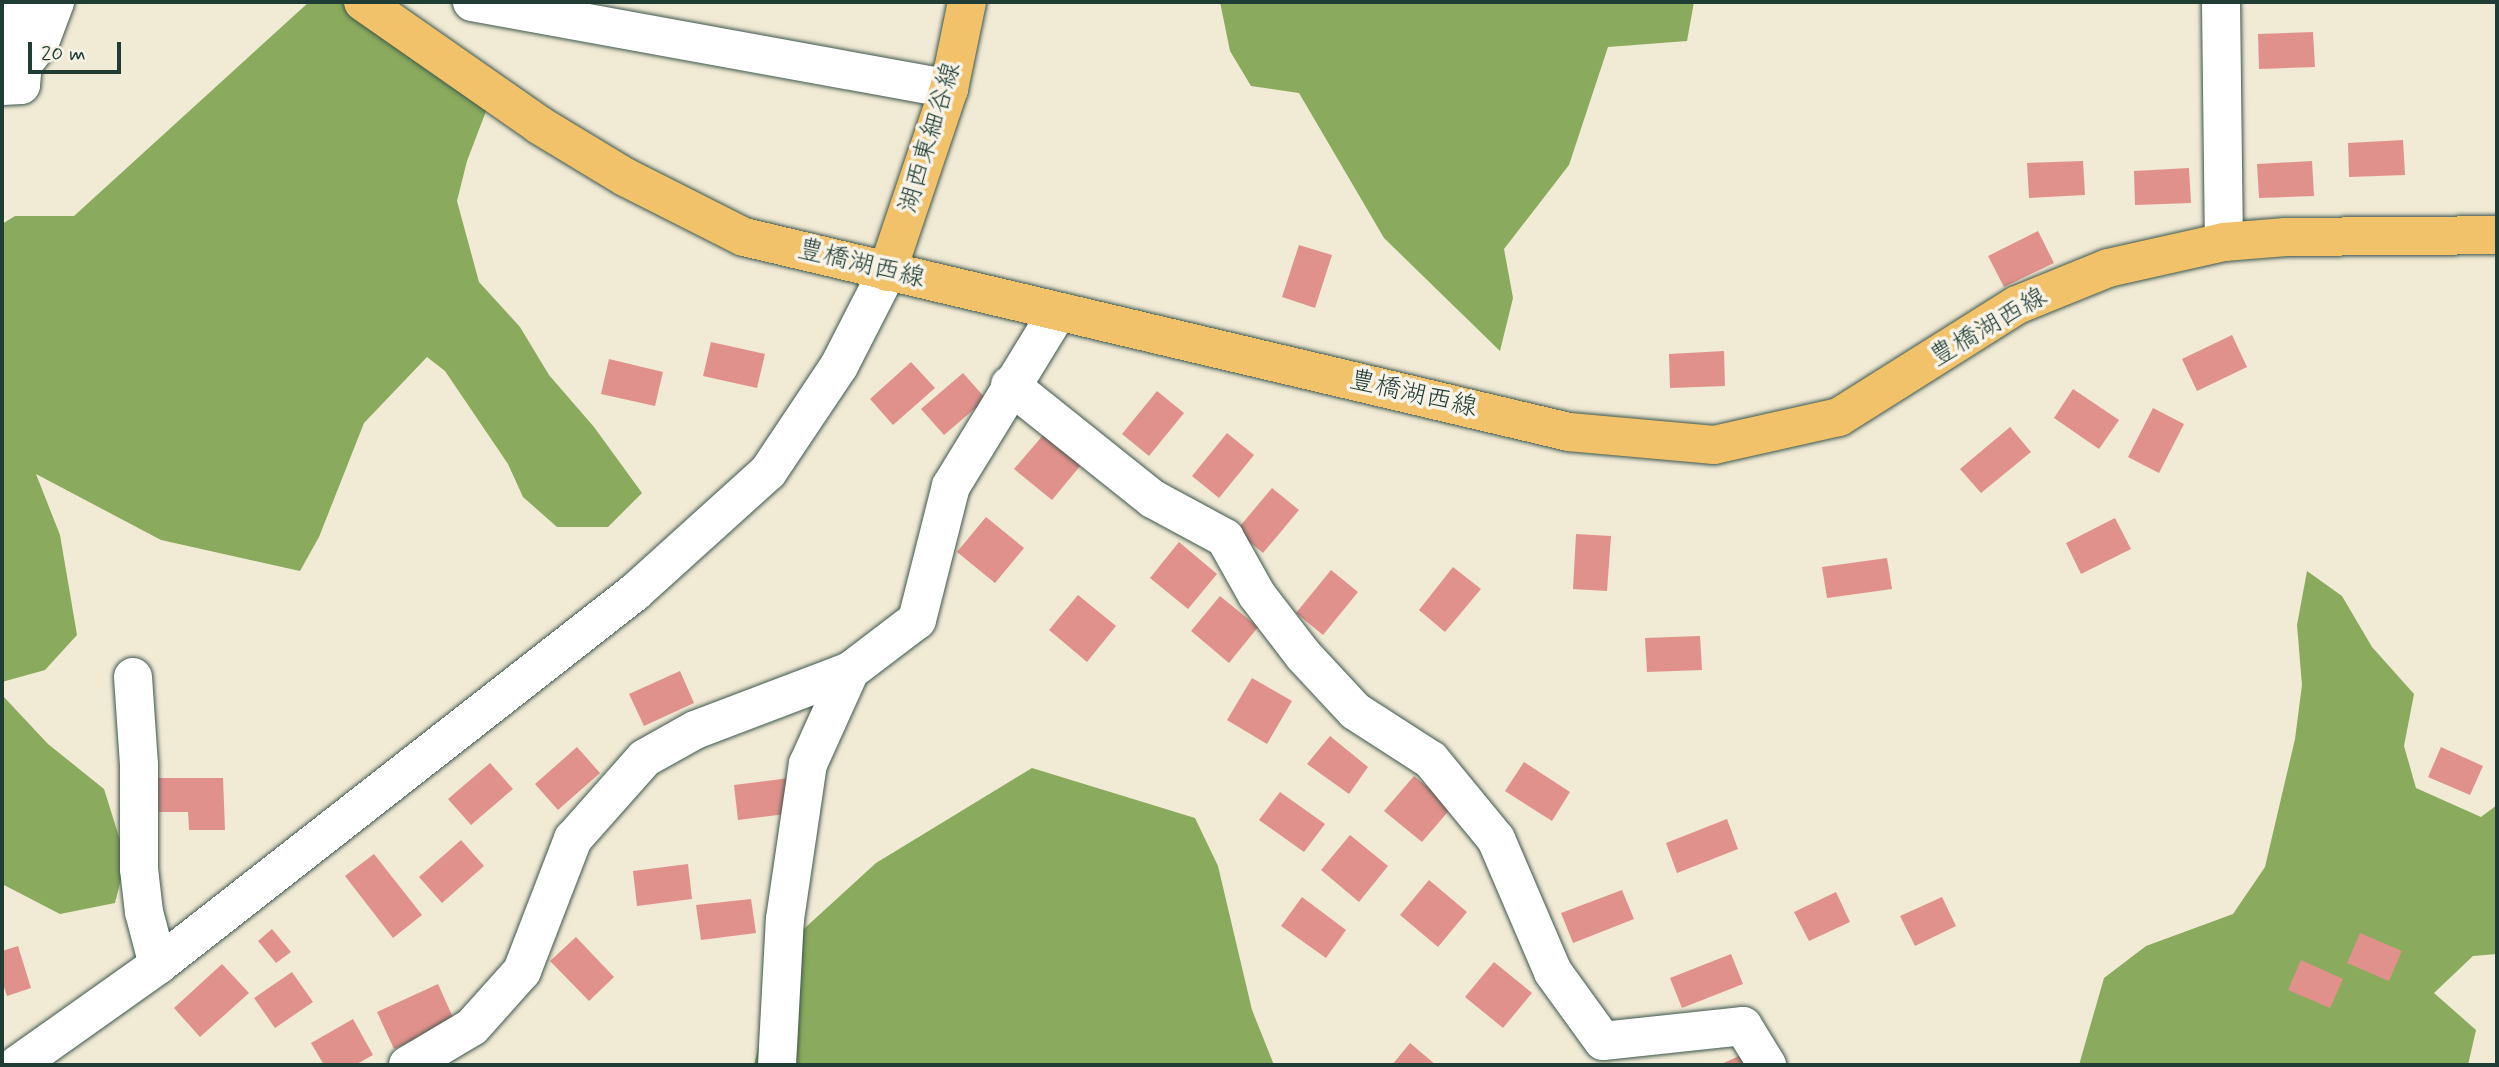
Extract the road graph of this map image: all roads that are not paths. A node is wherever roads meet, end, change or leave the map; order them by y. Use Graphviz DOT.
graph roads {
  1 [pos="19,2"];
  2 [pos="55,2"];
  3 [pos="363,2"];
  4 [pos="472,2"];
  5 [pos="967,2"];
  6 [pos="2221,2"];
  7 [pos="12,75"];
  8 [pos="949,89"];
  9 [pos="2497,235"];
  10 [pos="2224,242"];
  11 [pos="887,272"];
  12 [pos="1057,313"];
  13 [pos="1010,385"];
  14 [pos="850,671"];
  15 [pos="133,677"];
  16 [pos="158,965"];
  17 [pos="42,1058"];
  18 [pos="408,1065"];
  19 [pos="778,1065"];
  20 [pos="1767,1065"];
  1 -- 7 [label="street"];
  2 -- 7 [label="street"];
  3 -- 11 [label="main road, 豊橋湖西線"];
  4 -- 8 [label="street"];
  5 -- 8 [label="main road, 湖西東細谷線"];
  6 -- 10 [label="street"];
  8 -- 11 [label="main road, 湖西東細谷線"];
  9 -- 10 [label="main road, 豊橋湖西線"];
  10 -- 12 [label="main road, 豊橋湖西線"];
  11 -- 12 [label="main road, 豊橋湖西線"];
  11 -- 16 [label="street"];
  12 -- 13 [label="street"];
  13 -- 14 [label="street"];
  13 -- 20 [label="street"];
  14 -- 18 [label="street"];
  14 -- 19 [label="street"];
  15 -- 16 [label="street"];
  16 -- 17 [label="street"];
}
